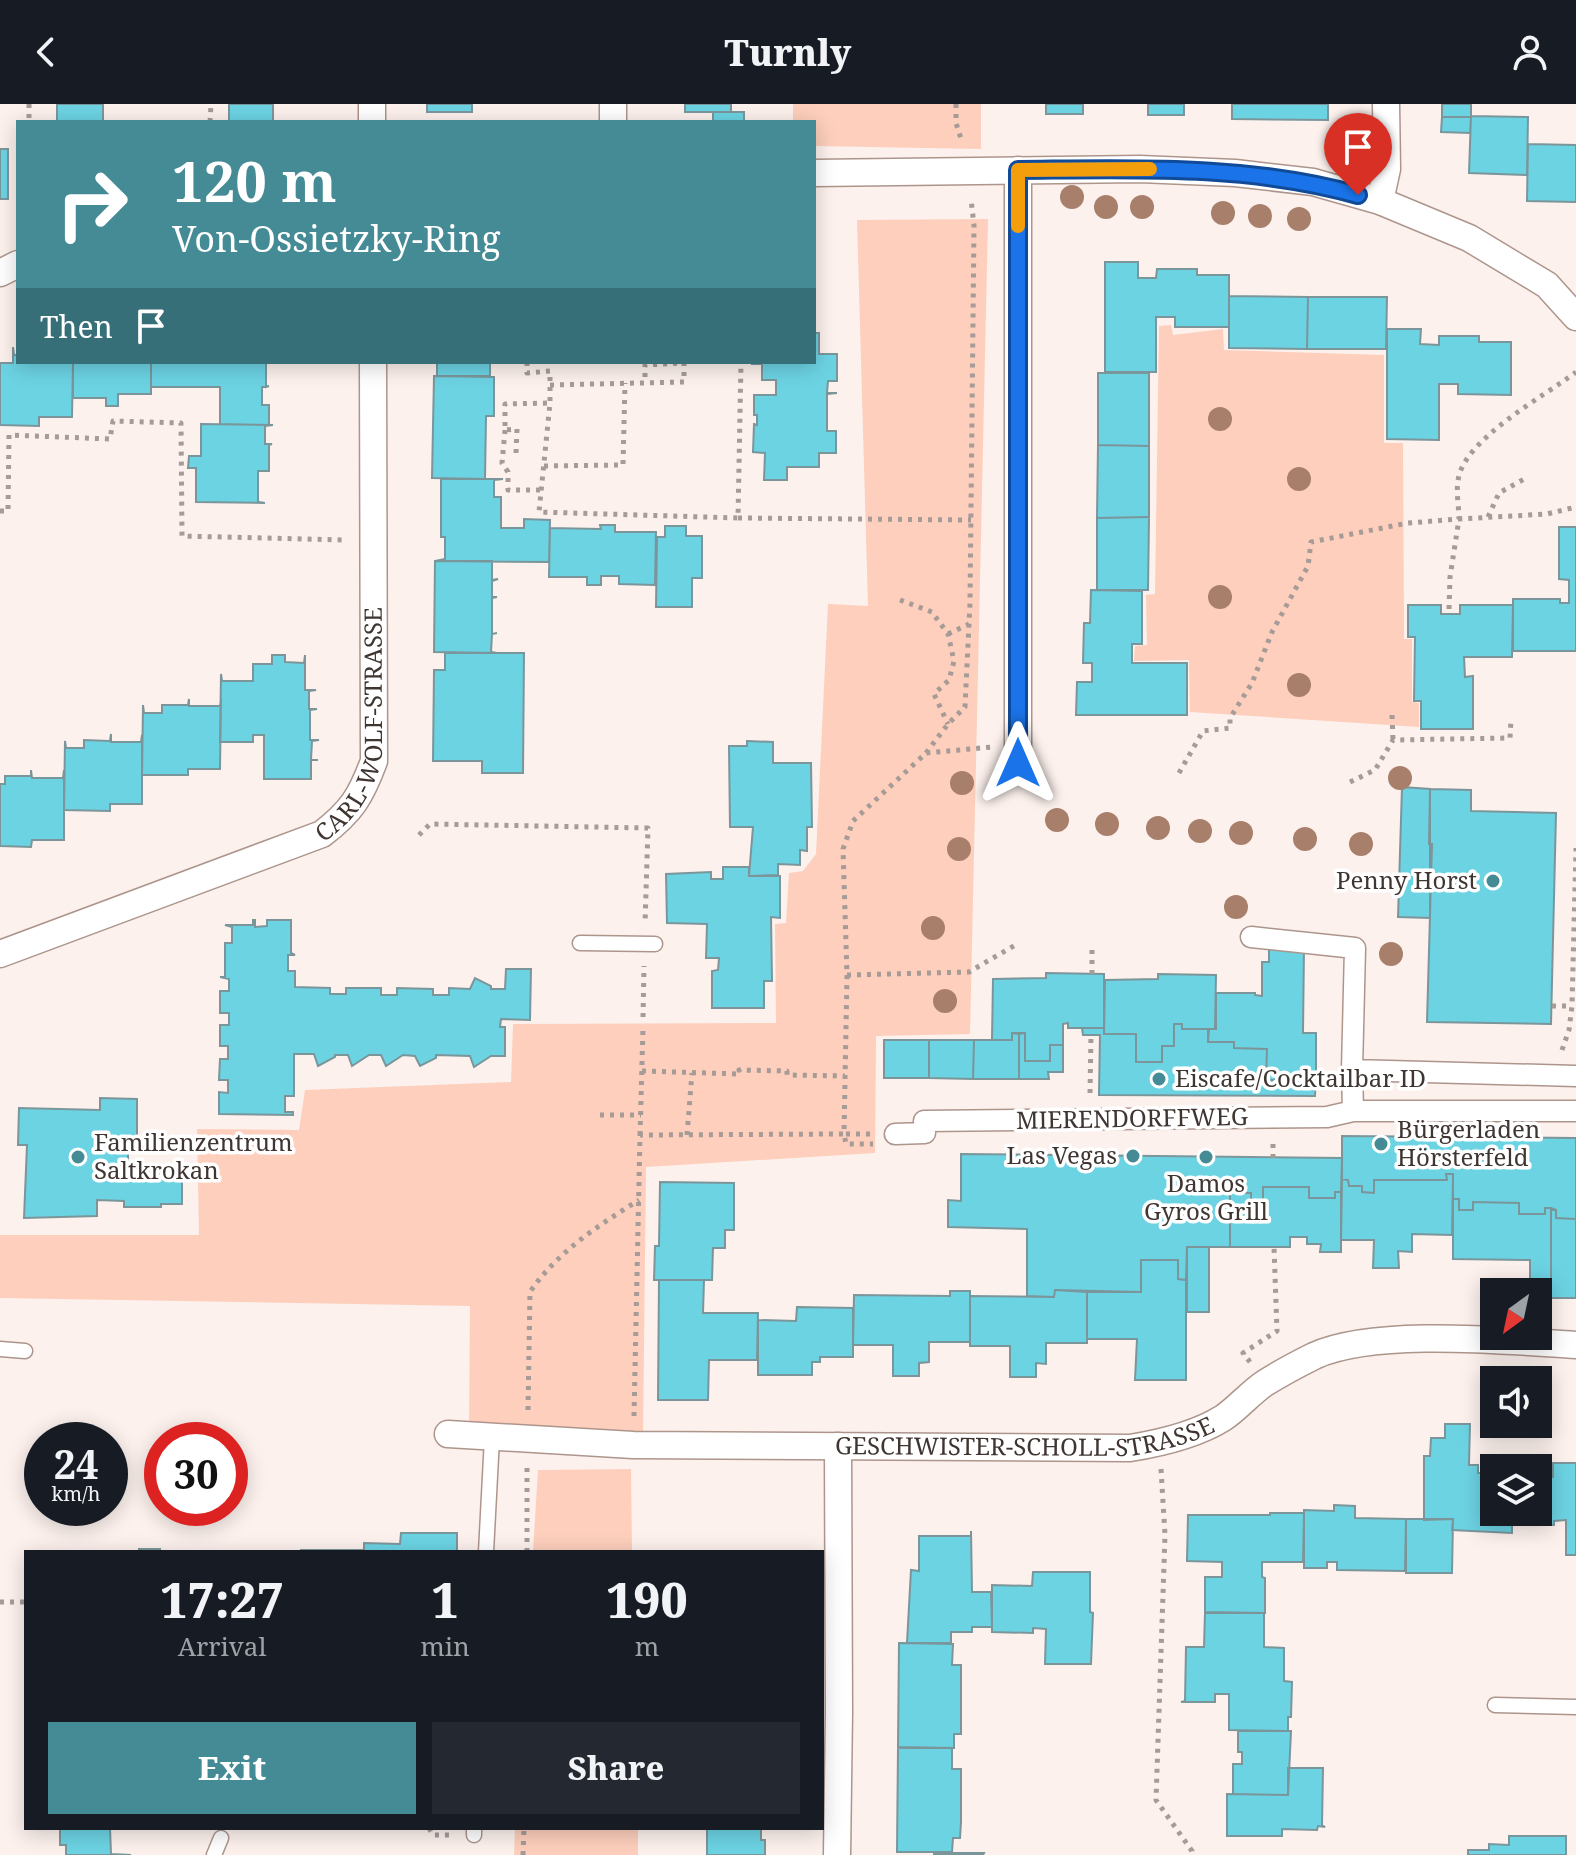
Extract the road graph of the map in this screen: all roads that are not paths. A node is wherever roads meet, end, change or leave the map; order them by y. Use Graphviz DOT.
graph roads {
  1 [pos="1386,104"];
  2 [pos="1018,170"];
  3 [pos="816,173"];
  4 [pos="1380,201"];
  5 [pos="1576,317"];
  6 [pos="373,364"];
  7 [pos="1018,752"];
  8 [pos="1251,937"];
  9 [pos="580,943"];
  10 [pos="650,944"];
  11 [pos="0,954"];
  12 [pos="1352,1070"];
  13 [pos="1576,1076"];
  14 [pos="1353,1111"];
  15 [pos="1576,1111"];
  16 [pos="893,1137"];
  17 [pos="1576,1345"];
  18 [pos="0,1349"];
  19 [pos="25,1351"];
  20 [pos="448,1434"];
  21 [pos="492,1438"];
  22 [pos="838,1446"];
  23 [pos="486,1550"];
  24 [pos="1495,1705"];
  25 [pos="1576,1707"];
  26 [pos="221,1838"];
  27 [pos="214,1855"];
  28 [pos="837,1855"];
  1 -- 4 [label="street"];
  2 -- 3 [label="street"];
  2 -- 4 [label="street"];
  2 -- 7 [label="street"];
  4 -- 5 [label="street"];
  6 -- 11 [label="street, CARL-WOLF-STRASSE"];
  8 -- 12 [label="street"];
  9 -- 10 [label="lane"];
  12 -- 13 [label="street"];
  12 -- 14 [label="street"];
  14 -- 15 [label="street, MIERENDORFFWEG"];
  14 -- 16 [label="street, MIERENDORFFWEG"];
  17 -- 22 [label="street, GESCHWISTER-SCHOLL-STRASSE"];
  18 -- 19 [label="lane"];
  20 -- 21 [label="street, GESCHWISTER-SCHOLL-STRASSE"];
  21 -- 22 [label="street, GESCHWISTER-SCHOLL-STRASSE"];
  21 -- 23 [label="lane"];
  22 -- 28 [label="street"];
  24 -- 25 [label="lane"];
  26 -- 27 [label="lane"];
}
